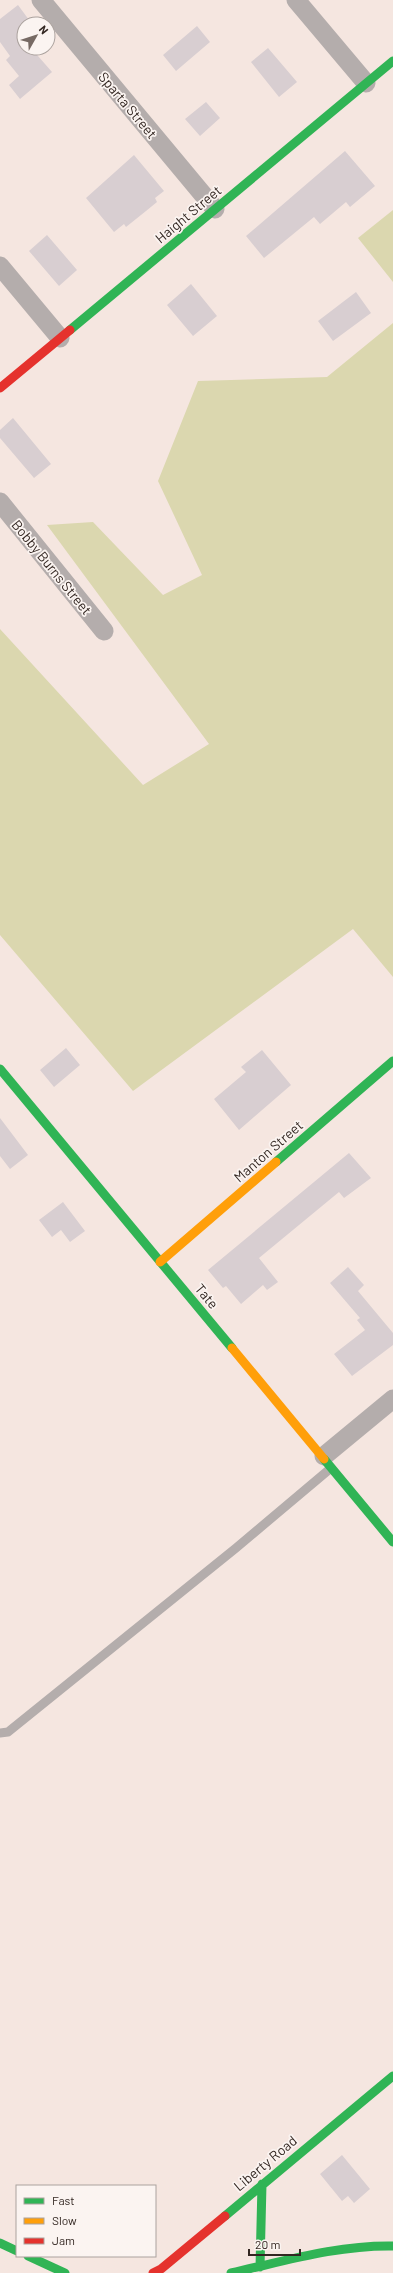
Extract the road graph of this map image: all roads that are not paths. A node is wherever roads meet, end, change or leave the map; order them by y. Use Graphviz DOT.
graph roads {
  1 [pos="41,0"];
  2 [pos="296,0"];
  3 [pos="393,61"];
  4 [pos="366,83"];
  5 [pos="215,210"];
  6 [pos="0,266"];
  7 [pos="60,338"];
  8 [pos="0,388"];
  9 [pos="0,502"];
  10 [pos="104,631"];
  11 [pos="393,1061"];
  12 [pos="0,1069"];
  13 [pos="160,1262"];
  14 [pos="393,1399"];
  15 [pos="328,1461"];
  16 [pos="393,1542"];
  17 [pos="0,1733"];
  18 [pos="390,2079"];
  19 [pos="393,2090"];
  20 [pos="262,2184"];
  21 [pos="387,2236"];
  22 [pos="0,2243"];
  23 [pos="362,2245"];
  24 [pos="393,2246"];
  25 [pos="16,2251"];
  26 [pos="30,2257"];
  27 [pos="260,2267"];
  28 [pos="65,2273"];
  29 [pos="153,2273"];
  30 [pos="231,2273"];
  1 -- 5 [label="street, Sparta Street"];
  2 -- 4 [label="street"];
  3 -- 4 [label="street, Haight Street"];
  4 -- 5 [label="street, Haight Street"];
  5 -- 7 [label="street, Haight Street"];
  6 -- 7 [label="street"];
  7 -- 8 [label="street, Haight Street"];
  9 -- 10 [label="street, Bobby Burns Street"];
  11 -- 13 [label="street, Manton Street"];
  12 -- 13 [label="street, Tate"];
  13 -- 15 [label="street, Tate"];
  14 -- 15 [label="street"];
  15 -- 16 [label="street, Tate"];
  15 -- 17 [label="lane"];
  18 -- 19 [label="street, Liberty Road"];
  18 -- 20 [label="street, Liberty Road"];
  20 -- 27 [label="street"];
  20 -- 29 [label="street, Liberty Road"];
  21 -- 23 [label="street"];
  22 -- 25 [label="street"];
  23 -- 24 [label="street"];
  23 -- 27 [label="street"];
  26 -- 28 [label="street"];
  27 -- 30 [label="street"];
}
